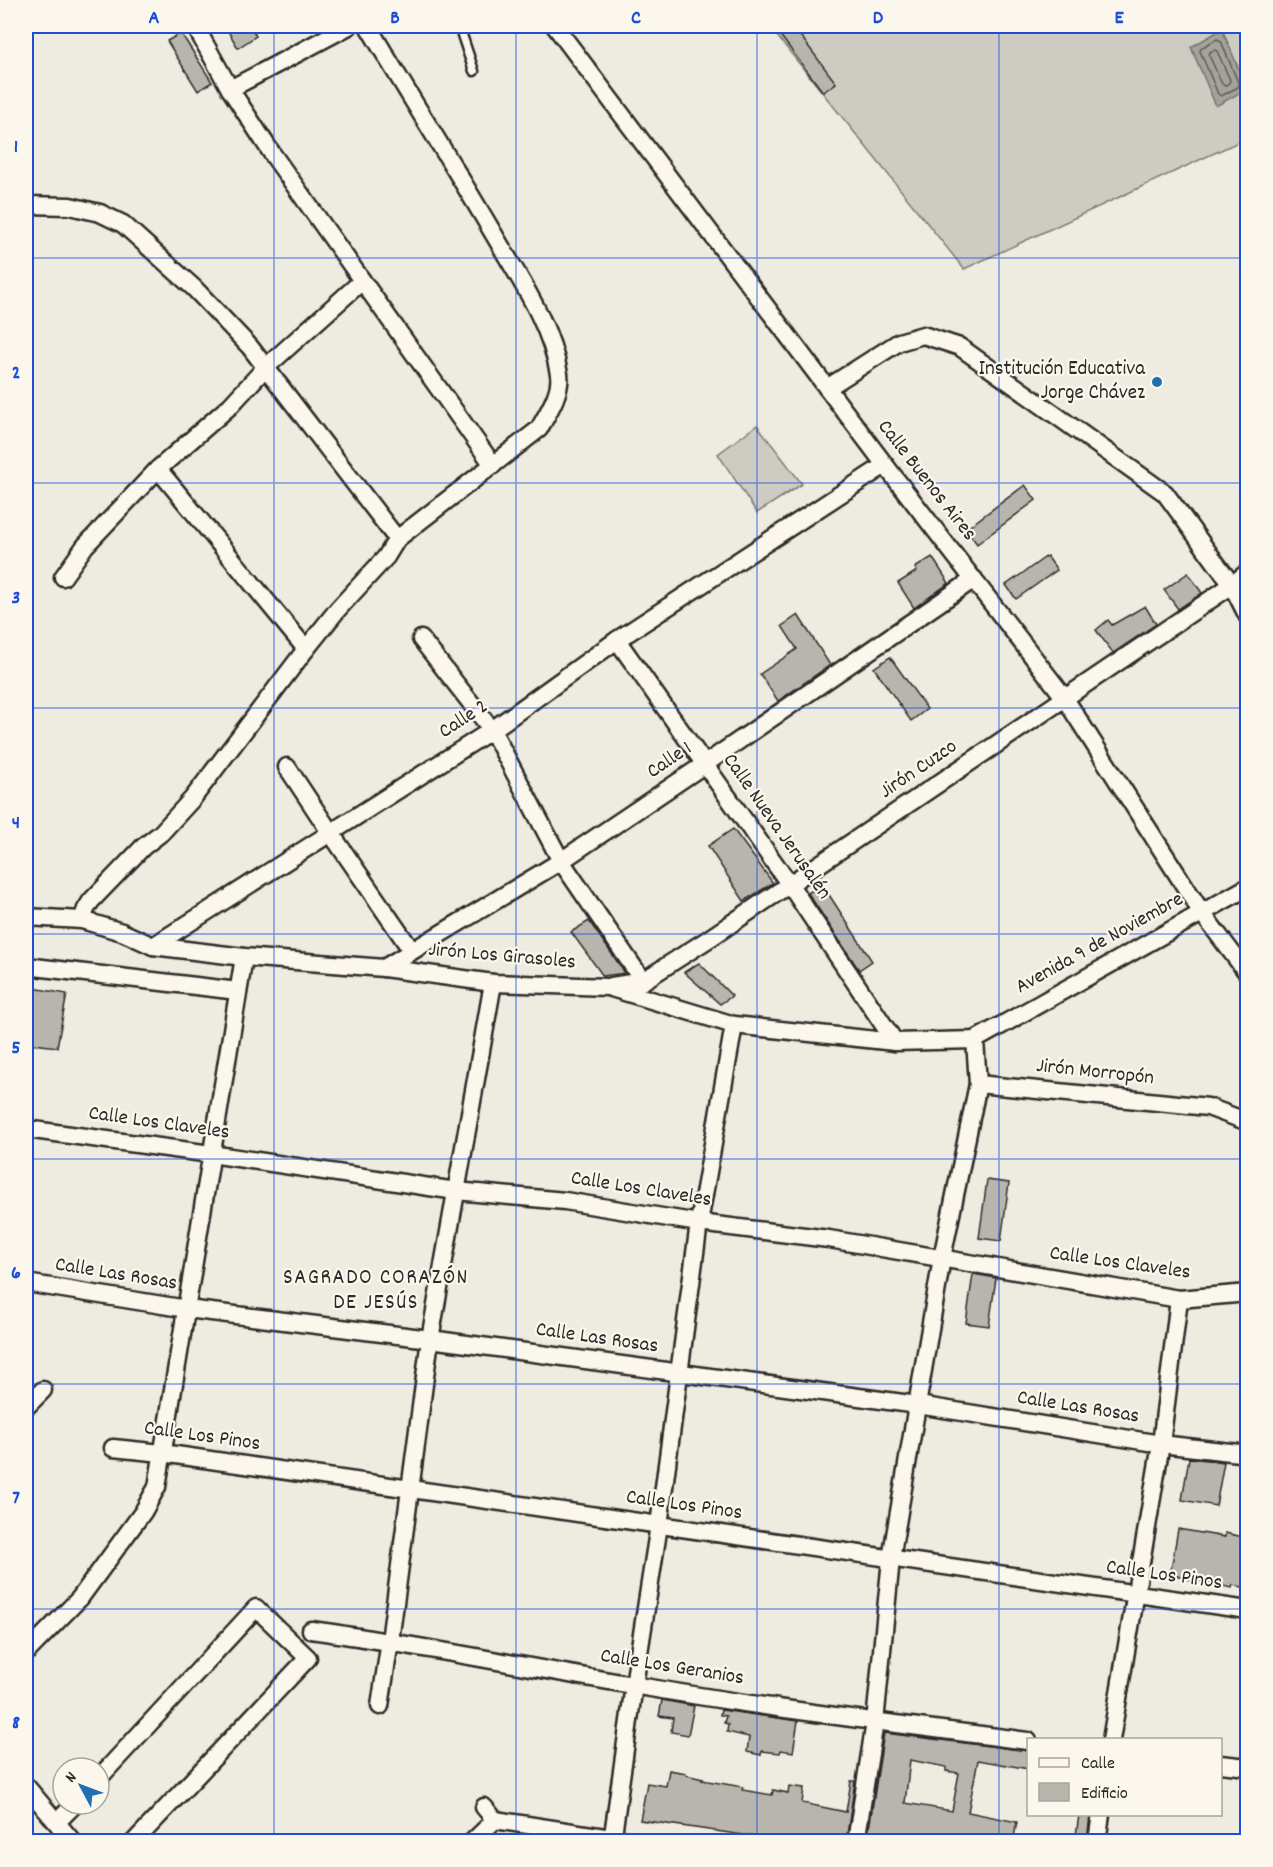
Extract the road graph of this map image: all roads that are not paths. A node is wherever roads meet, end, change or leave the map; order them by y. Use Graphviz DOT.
graph roads {
  1 [pos="195,26"];
  2 [pos="349,26"];
  3 [pos="368,26"];
  4 [pos="459,26"];
  5 [pos="555,26"];
  6 [pos="474,71"];
  7 [pos="230,89"];
  8 [pos="26,206"];
  9 [pos="362,281"];
  10 [pos="265,368"];
  11 [pos="827,388"];
  12 [pos="493,465"];
  13 [pos="885,465"];
  14 [pos="158,469"];
  15 [pos="397,538"];
  16 [pos="1248,572"];
  17 [pos="63,577"];
  18 [pos="974,579"];
  19 [pos="1232,585"];
  20 [pos="1248,617"];
  21 [pos="421,639"];
  22 [pos="617,640"];
  23 [pos="306,649"];
  24 [pos="1064,697"];
  25 [pos="492,730"];
  26 [pos="705,765"];
  27 [pos="287,767"];
  28 [pos="330,832"];
  29 [pos="561,861"];
  30 [pos="789,885"];
  31 [pos="1248,887"];
  32 [pos="1202,913"];
  33 [pos="26,917"];
  34 [pos="82,920"];
  35 [pos="153,946"];
  36 [pos="412,951"];
  37 [pos="244,957"];
  38 [pos="26,966"];
  39 [pos="384,968"];
  40 [pos="1248,974"];
  41 [pos="643,981"];
  42 [pos="493,983"];
  43 [pos="608,987"];
  44 [pos="238,991"];
  45 [pos="734,1025"];
  46 [pos="975,1040"];
  47 [pos="895,1042"];
  48 [pos="978,1084"];
  49 [pos="1248,1122"];
  50 [pos="26,1129"];
  51 [pos="211,1154"];
  52 [pos="456,1191"];
  53 [pos="699,1223"];
  54 [pos="942,1258"];
  55 [pos="26,1283"];
  56 [pos="1248,1293"];
  57 [pos="1179,1299"];
  58 [pos="187,1309"];
  59 [pos="430,1339"];
  60 [pos="680,1373"];
  61 [pos="43,1390"];
  62 [pos="918,1405"];
  63 [pos="26,1407"];
  64 [pos="1161,1444"];
  65 [pos="113,1448"];
  66 [pos="162,1452"];
  67 [pos="1248,1454"];
  68 [pos="410,1489"];
  69 [pos="659,1526"];
  70 [pos="891,1559"];
  71 [pos="1136,1595"];
  72 [pos="1248,1610"];
  73 [pos="311,1630"];
  74 [pos="390,1641"];
  75 [pos="26,1653"];
  76 [pos="634,1686"];
  77 [pos="380,1706"];
  78 [pos="875,1722"];
  79 [pos="1111,1738"];
  80 [pos="1027,1741"];
  81 [pos="1222,1764"];
  82 [pos="111,1765"];
  83 [pos="1248,1767"];
  84 [pos="26,1786"];
  85 [pos="63,1816"];
  86 [pos="1101,1816"];
  87 [pos="57,1822"];
  88 [pos="612,1840"];
  89 [pos="73,1842"];
  90 [pos="134,1842"];
  91 [pos="472,1842"];
  92 [pos="637,1842"];
  93 [pos="856,1842"];
  94 [pos="1097,1842"];
  1 -- 7 [label="street"];
  2 -- 7 [label="street"];
  3 -- 12 [label="street"];
  4 -- 6 [label="lane"];
  5 -- 11 [label="street, Calle Buenos Aires"];
  7 -- 9 [label="street"];
  8 -- 10 [label="street"];
  9 -- 10 [label="street"];
  9 -- 12 [label="street"];
  10 -- 14 [label="street"];
  10 -- 15 [label="street"];
  11 -- 13 [label="street, Calle Buenos Aires"];
  11 -- 19 [label="street"];
  12 -- 15 [label="street"];
  13 -- 18 [label="street, Calle Buenos Aires"];
  13 -- 22 [label="street, Calle 2"];
  14 -- 17 [label="street"];
  14 -- 23 [label="street"];
  15 -- 23 [label="street"];
  16 -- 19 [label="street, Jirón Cuzco"];
  18 -- 24 [label="street, Calle Buenos Aires"];
  18 -- 26 [label="street, Calle 1"];
  19 -- 20 [label="street"];
  19 -- 24 [label="street, Jirón Cuzco"];
  21 -- 25 [label="street"];
  22 -- 25 [label="street, Calle 2"];
  22 -- 26 [label="street, Calle Nueva Jerusalén"];
  23 -- 34 [label="street"];
  24 -- 30 [label="street, Jirón Cuzco"];
  24 -- 32 [label="street, Calle Buenos Aires"];
  25 -- 28 [label="street, Calle 2"];
  25 -- 29 [label="street"];
  26 -- 29 [label="street, Calle 1"];
  26 -- 30 [label="street, Calle Nueva Jerusalén"];
  27 -- 28 [label="street"];
  28 -- 35 [label="street, Calle 2"];
  28 -- 36 [label="street"];
  29 -- 36 [label="street, Calle 1"];
  29 -- 41 [label="street"];
  30 -- 41 [label="street, Jirón Cuzco"];
  30 -- 47 [label="street, Calle Nueva Jerusalén"];
  31 -- 32 [label="street, Avenida 9 de Noviembre"];
  32 -- 40 [label="street, Calle Buenos Aires"];
  32 -- 46 [label="street, Avenida 9 de Noviembre"];
  33 -- 34 [label="street, Jirón Los Girasoles"];
  34 -- 35 [label="street, Jirón Los Girasoles"];
  35 -- 37 [label="street, Jirón Los Girasoles"];
  36 -- 39 [label="street, Calle 1"];
  37 -- 39 [label="street, Jirón Los Girasoles"];
  37 -- 44 [label="street"];
  38 -- 44 [label="street"];
  39 -- 42 [label="street, Jirón Los Girasoles"];
  41 -- 43 [label="street, Jirón Cuzco"];
  42 -- 43 [label="street, Jirón Los Girasoles"];
  42 -- 52 [label="street"];
  43 -- 45 [label="street, Jirón Los Girasoles"];
  44 -- 51 [label="street"];
  45 -- 47 [label="street, Jirón Los Girasoles"];
  45 -- 53 [label="street"];
  46 -- 47 [label="street, Jirón Los Girasoles"];
  46 -- 48 [label="street"];
  48 -- 49 [label="street, Jirón Morropón"];
  48 -- 54 [label="street"];
  50 -- 51 [label="street, Calle Los Claveles"];
  51 -- 52 [label="street, Calle Los Claveles"];
  51 -- 58 [label="street"];
  52 -- 53 [label="street, Calle Los Claveles"];
  52 -- 59 [label="street"];
  53 -- 54 [label="street, Calle Los Claveles"];
  53 -- 60 [label="street"];
  54 -- 57 [label="street, Calle Los Claveles"];
  54 -- 62 [label="street"];
  55 -- 58 [label="street, Calle Las Rosas"];
  56 -- 57 [label="street, Calle Los Claveles"];
  57 -- 64 [label="street"];
  58 -- 59 [label="street, Calle Las Rosas"];
  58 -- 66 [label="street"];
  59 -- 60 [label="street, Calle Las Rosas"];
  59 -- 68 [label="street"];
  60 -- 62 [label="street, Calle Las Rosas"];
  60 -- 69 [label="street"];
  61 -- 63 [label="street"];
  62 -- 64 [label="street, Calle Las Rosas"];
  62 -- 70 [label="street"];
  64 -- 67 [label="street"];
  64 -- 71 [label="street"];
  65 -- 66 [label="street, Calle Los Pinos"];
  66 -- 68 [label="street, Calle Los Pinos"];
  66 -- 75 [label="street"];
  68 -- 69 [label="street, Calle Los Pinos"];
  68 -- 74 [label="street"];
  69 -- 70 [label="street, Calle Los Pinos"];
  69 -- 76 [label="street"];
  70 -- 71 [label="street, Calle Los Pinos"];
  70 -- 78 [label="street"];
  71 -- 72 [label="street, Calle Los Pinos"];
  71 -- 79 [label="street"];
  73 -- 74 [label="street, Calle Los Geranios"];
  74 -- 76 [label="street, Calle Los Geranios"];
  74 -- 77 [label="street"];
  76 -- 78 [label="street, Calle Los Geranios"];
  76 -- 88 [label="street"];
  78 -- 80 [label="street, Calle Los Geranios"];
  78 -- 93 [label="street"];
  81 -- 83 [label="street"];
  82 -- 90 [label="street"];
  84 -- 87 [label="street"];
  85 -- 87 [label="street"];
  86 -- 94 [label="street"];
  87 -- 89 [label="street"];
  88 -- 91 [label="street"];
  88 -- 92 [label="street"];
}
